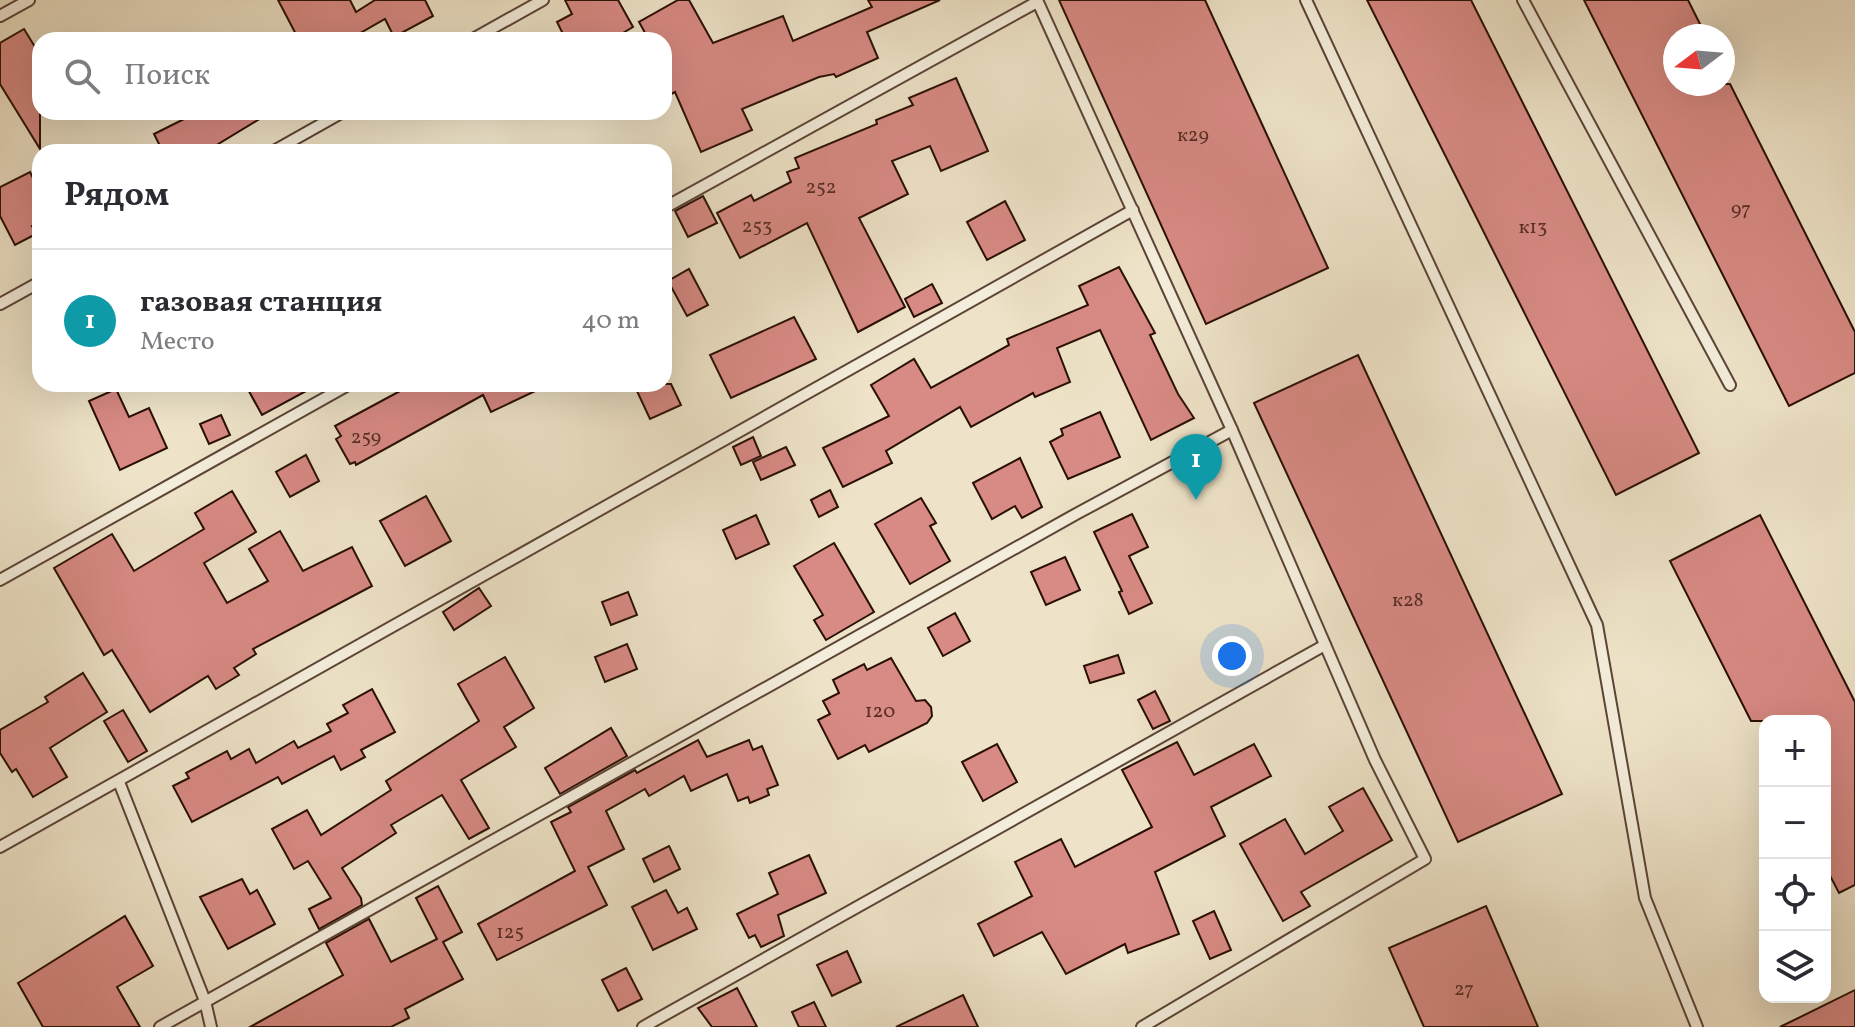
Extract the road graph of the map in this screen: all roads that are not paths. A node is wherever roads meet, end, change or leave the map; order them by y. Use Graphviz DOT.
graph roads {
  1 [pos="29,0"];
  2 [pos="543,0"];
  3 [pos="1306,0"];
  4 [pos="1523,0"];
  5 [pos="1037,1"];
  6 [pos="0,16"];
  7 [pos="485,32"];
  8 [pos="329,120"];
  9 [pos="286,144"];
  10 [pos="672,204"];
  11 [pos="1133,210"];
  12 [pos="32,286"];
  13 [pos="0,304"];
  14 [pos="1730,385"];
  15 [pos="336,392"];
  16 [pos="1232,430"];
  17 [pos="0,580"];
  18 [pos="1325,645"];
  19 [pos="119,782"];
  20 [pos="0,847"];
  21 [pos="205,1001"];
  22 [pos="160,1027"];
  23 [pos="211,1027"];
  24 [pos="643,1027"];
  25 [pos="1142,1027"];
  26 [pos="1697,1027"];
  1 -- 6 [label="lane"];
  2 -- 7 [label="lane"];
  3 -- 26 [label="lane"];
  4 -- 14 [label="lane"];
  5 -- 10 [label="lane"];
  5 -- 11 [label="lane"];
  8 -- 9 [label="lane"];
  11 -- 16 [label="lane"];
  11 -- 19 [label="lane"];
  12 -- 13 [label="lane"];
  15 -- 17 [label="lane"];
  16 -- 18 [label="lane"];
  16 -- 21 [label="lane"];
  18 -- 24 [label="lane"];
  18 -- 25 [label="lane"];
  19 -- 20 [label="lane"];
  19 -- 21 [label="lane"];
  21 -- 22 [label="lane"];
  21 -- 23 [label="lane"];
}
